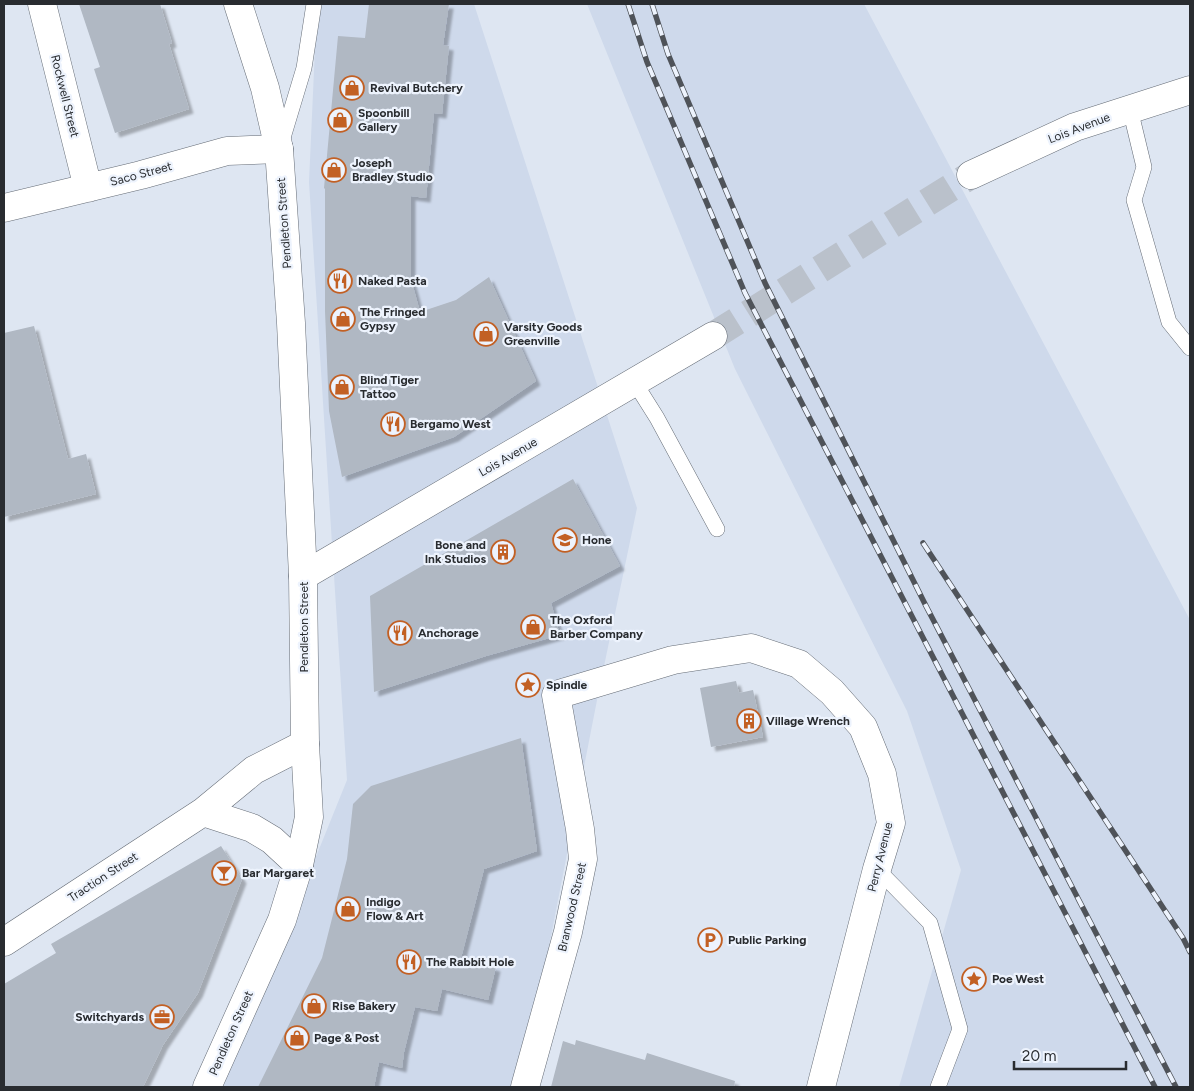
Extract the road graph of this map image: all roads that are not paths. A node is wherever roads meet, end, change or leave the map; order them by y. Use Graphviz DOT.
graph roads {
  1 [pos="42,4"];
  2 [pos="238,4"];
  3 [pos="314,4"];
  4 [pos="1190,90"];
  5 [pos="1130,109"];
  6 [pos="279,149"];
  7 [pos="971,175"];
  8 [pos="88,188"];
  9 [pos="4,208"];
  10 [pos="713,336"];
  11 [pos="1190,348"];
  12 [pos="635,383"];
  13 [pos="717,530"];
  14 [pos="304,576"];
  15 [pos="556,695"];
  16 [pos="305,744"];
  17 [pos="203,812"];
  18 [pos="299,865"];
  19 [pos="877,868"];
  20 [pos="4,942"];
  21 [pos="207,1087"];
  22 [pos="525,1087"];
  23 [pos="821,1087"];
  24 [pos="938,1087"];
  1 -- 8 [label="street, Rockwell Street"];
  2 -- 6 [label="street, Pendleton Street"];
  3 -- 6 [label="lane, Pendleton Street"];
  4 -- 5 [label="street, Lois Avenue"];
  5 -- 7 [label="street, Lois Avenue"];
  5 -- 11 [label="lane"];
  6 -- 8 [label="street, Saco Street"];
  6 -- 14 [label="street, Pendleton Street"];
  8 -- 9 [label="street, Saco Street"];
  10 -- 12 [label="street, Lois Avenue"];
  12 -- 13 [label="lane"];
  12 -- 14 [label="street, Lois Avenue"];
  14 -- 16 [label="street, Pendleton Street"];
  15 -- 19 [label="street, Perry Avenue"];
  15 -- 22 [label="street, Branwood Street"];
  16 -- 17 [label="street, Traction Street"];
  16 -- 18 [label="street, Pendleton Street"];
  17 -- 18 [label="street"];
  17 -- 20 [label="street, Traction Street"];
  18 -- 21 [label="street, Pendleton Street"];
  19 -- 23 [label="street, Perry Avenue"];
  19 -- 24 [label="lane"];
}
